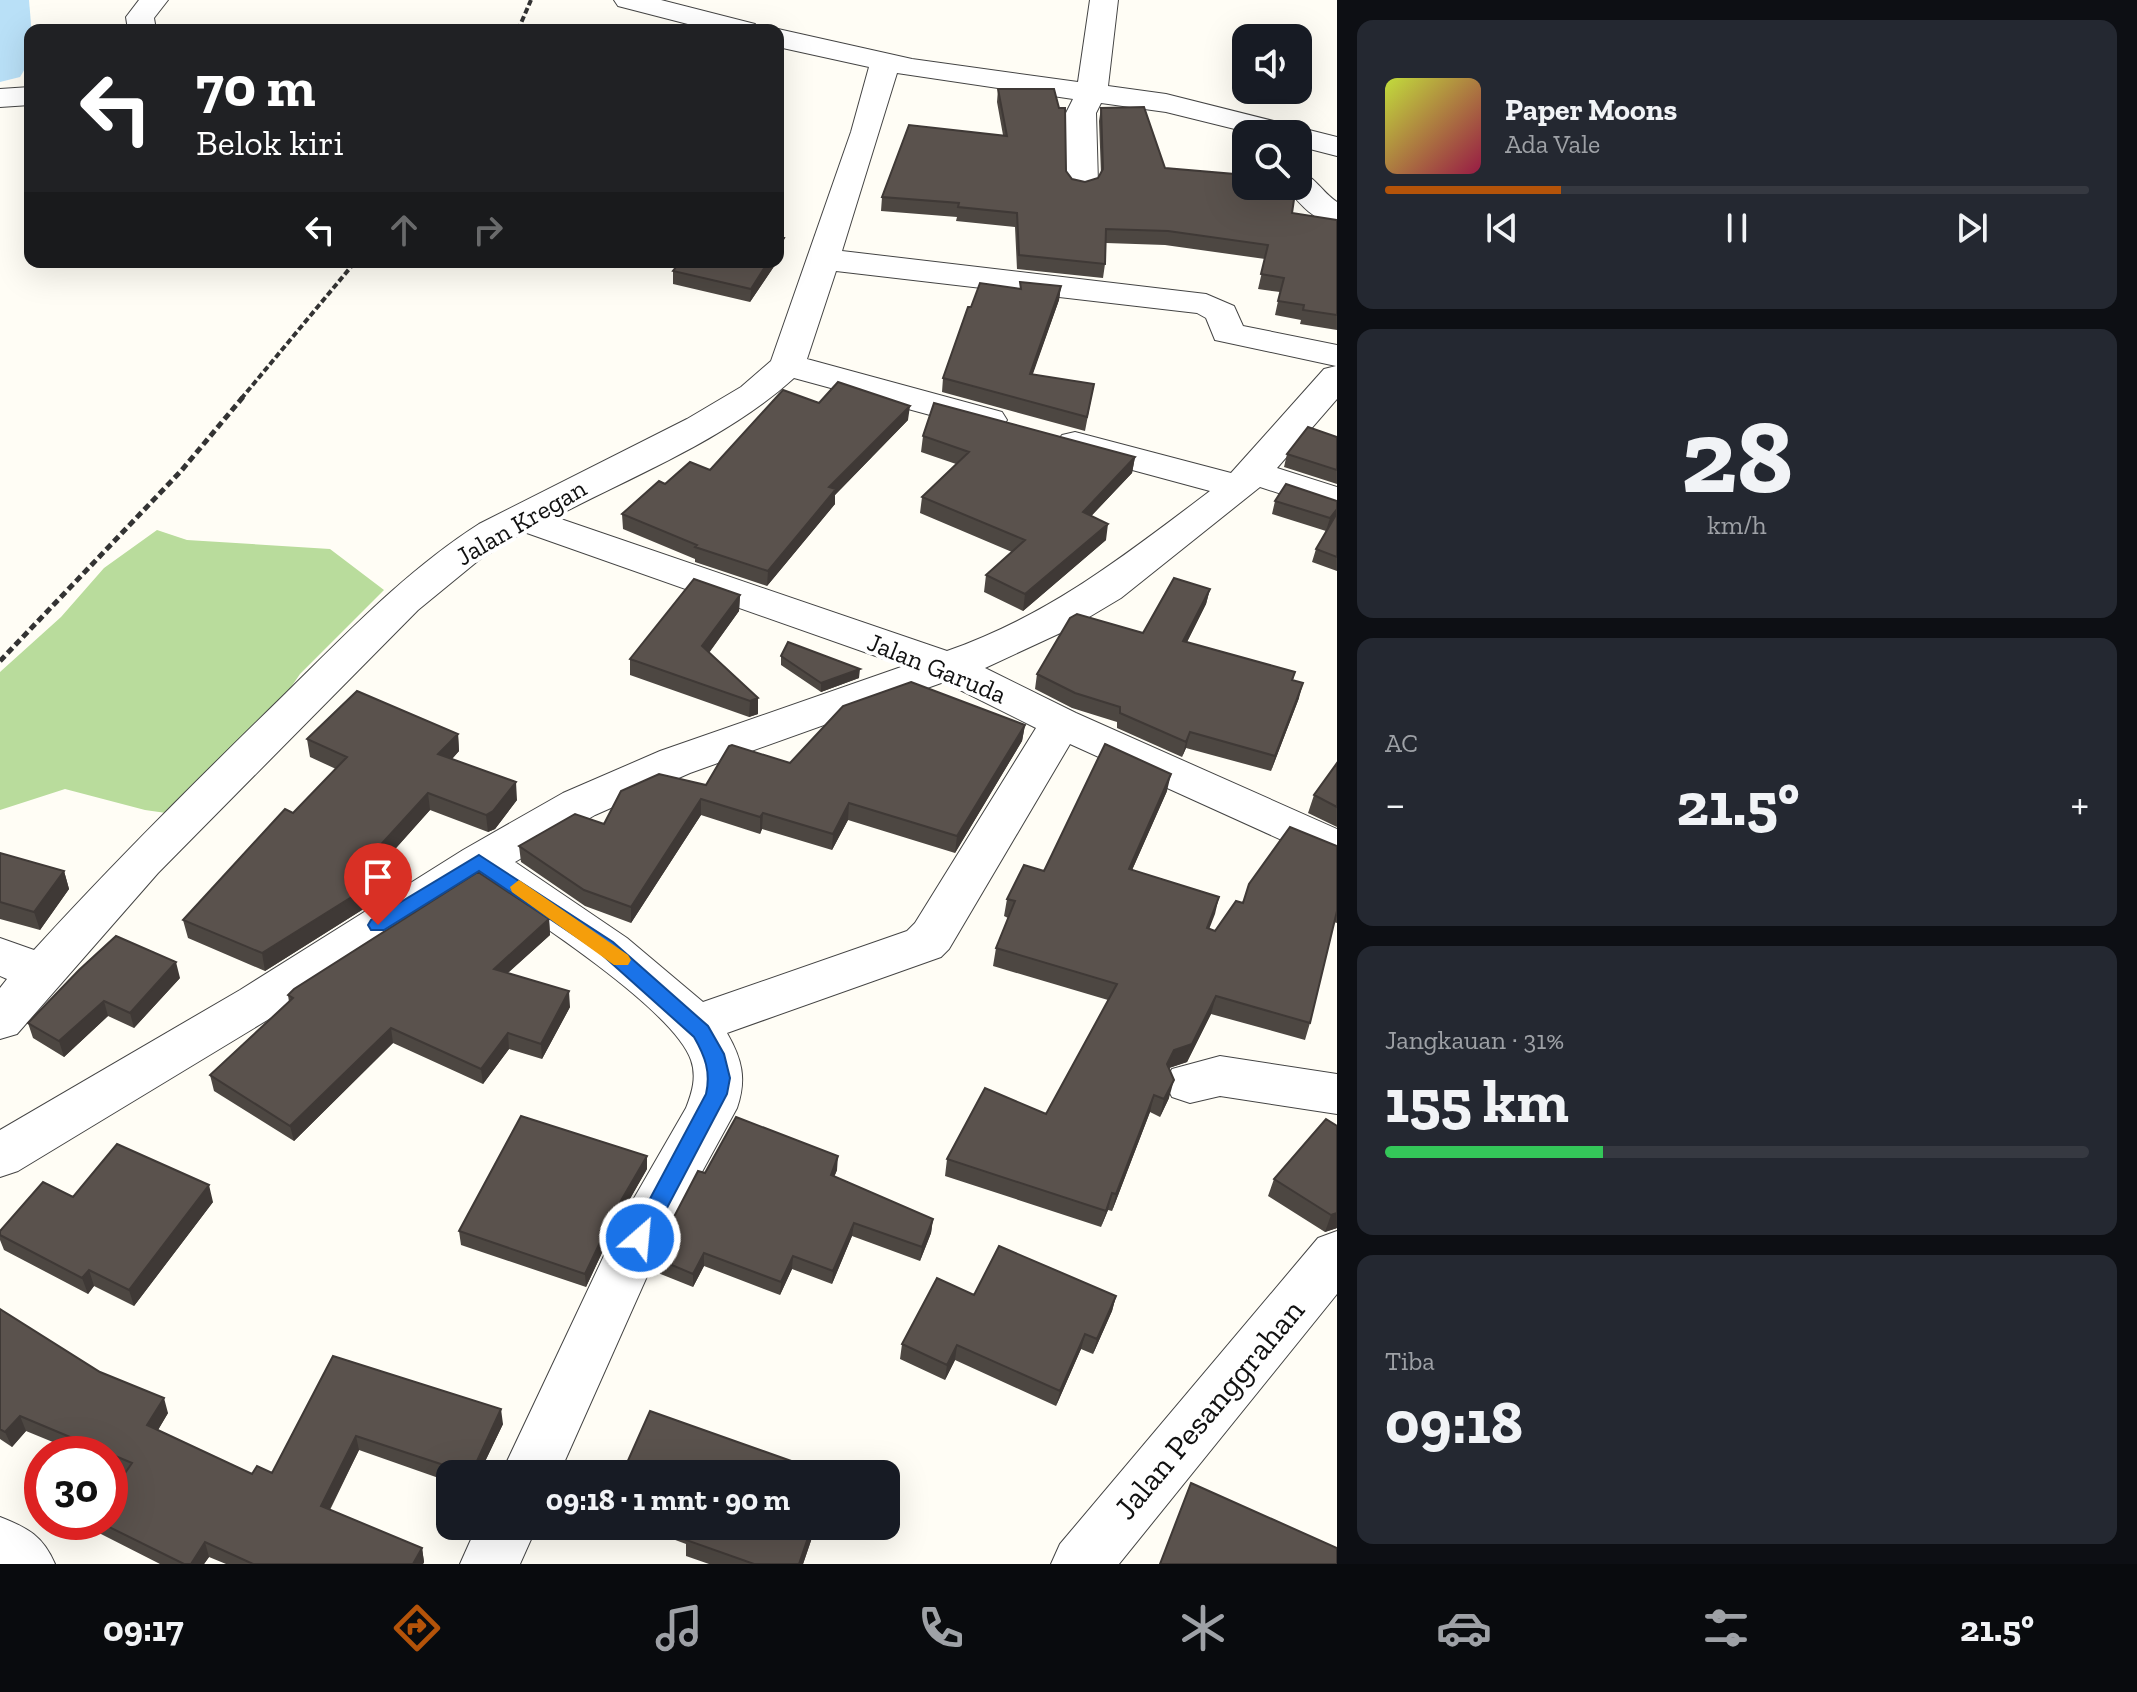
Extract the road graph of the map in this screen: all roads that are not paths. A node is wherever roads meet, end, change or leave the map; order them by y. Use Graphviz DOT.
graph roads {
  1 [pos="154,0"];
  2 [pos="628,0"];
  3 [pos="1104,0"];
  4 [pos="141,24"];
  5 [pos="722,24"];
  6 [pos="784,39"];
  7 [pos="885,63"];
  8 [pos="1092,92"];
  9 [pos="24,96"];
  10 [pos="0,98"];
  11 [pos="1233,120"];
  12 [pos="1312,140"];
  13 [pos="1337,147"];
  14 [pos="1082,183"];
  15 [pos="1312,198"];
  16 [pos="1337,216"];
  17 [pos="821,259"];
  18 [pos="1337,356"];
  19 [pos="787,365"];
  20 [pos="1337,377"];
  21 [pos="1246,480"];
  22 [pos="1337,500"];
  23 [pos="524,519"];
  24 [pos="946,666"];
  25 [pos="1061,723"];
  26 [pos="1337,848"];
  27 [pos="479,862"];
  28 [pos="21,965"];
  29 [pos="0,1020"];
  30 [pos="693,1025"];
  31 [pos="1190,1083"];
  32 [pos="1337,1094"];
  33 [pos="0,1156"];
  34 [pos="1337,1254"];
  35 [pos="537,1460"];
  36 [pos="501,1540"];
  37 [pos="0,1545"];
  38 [pos="25,1564"];
  39 [pos="490,1564"];
  40 [pos="1081,1564"];
  1 -- 4 [label="street"];
  2 -- 5 [label="street"];
  3 -- 8 [label="street"];
  6 -- 7 [label="street"];
  7 -- 8 [label="street"];
  7 -- 17 [label="street, Jalan Kregan"];
  8 -- 11 [label="street"];
  8 -- 14 [label="street"];
  9 -- 10 [label="street"];
  12 -- 13 [label="street"];
  15 -- 16 [label="street"];
  17 -- 18 [label="street"];
  17 -- 19 [label="street, Jalan Kregan"];
  19 -- 21 [label="street"];
  19 -- 23 [label="street, Jalan Kregan"];
  20 -- 21 [label="street"];
  21 -- 22 [label="street"];
  21 -- 24 [label="street"];
  23 -- 24 [label="street, Jalan Garuda"];
  23 -- 28 [label="street, Jalan Kregan"];
  24 -- 25 [label="street, Jalan Garuda"];
  24 -- 27 [label="street"];
  25 -- 26 [label="street, Jalan Garuda"];
  25 -- 30 [label="street"];
  27 -- 30 [label="street"];
  27 -- 33 [label="street"];
  28 -- 29 [label="street, Jalan Kregan"];
  30 -- 35 [label="street"];
  31 -- 32 [label="street"];
  34 -- 40 [label="street, Jalan Pesanggrahan"];
  36 -- 39 [label="street"];
  37 -- 38 [label="street"];
}
